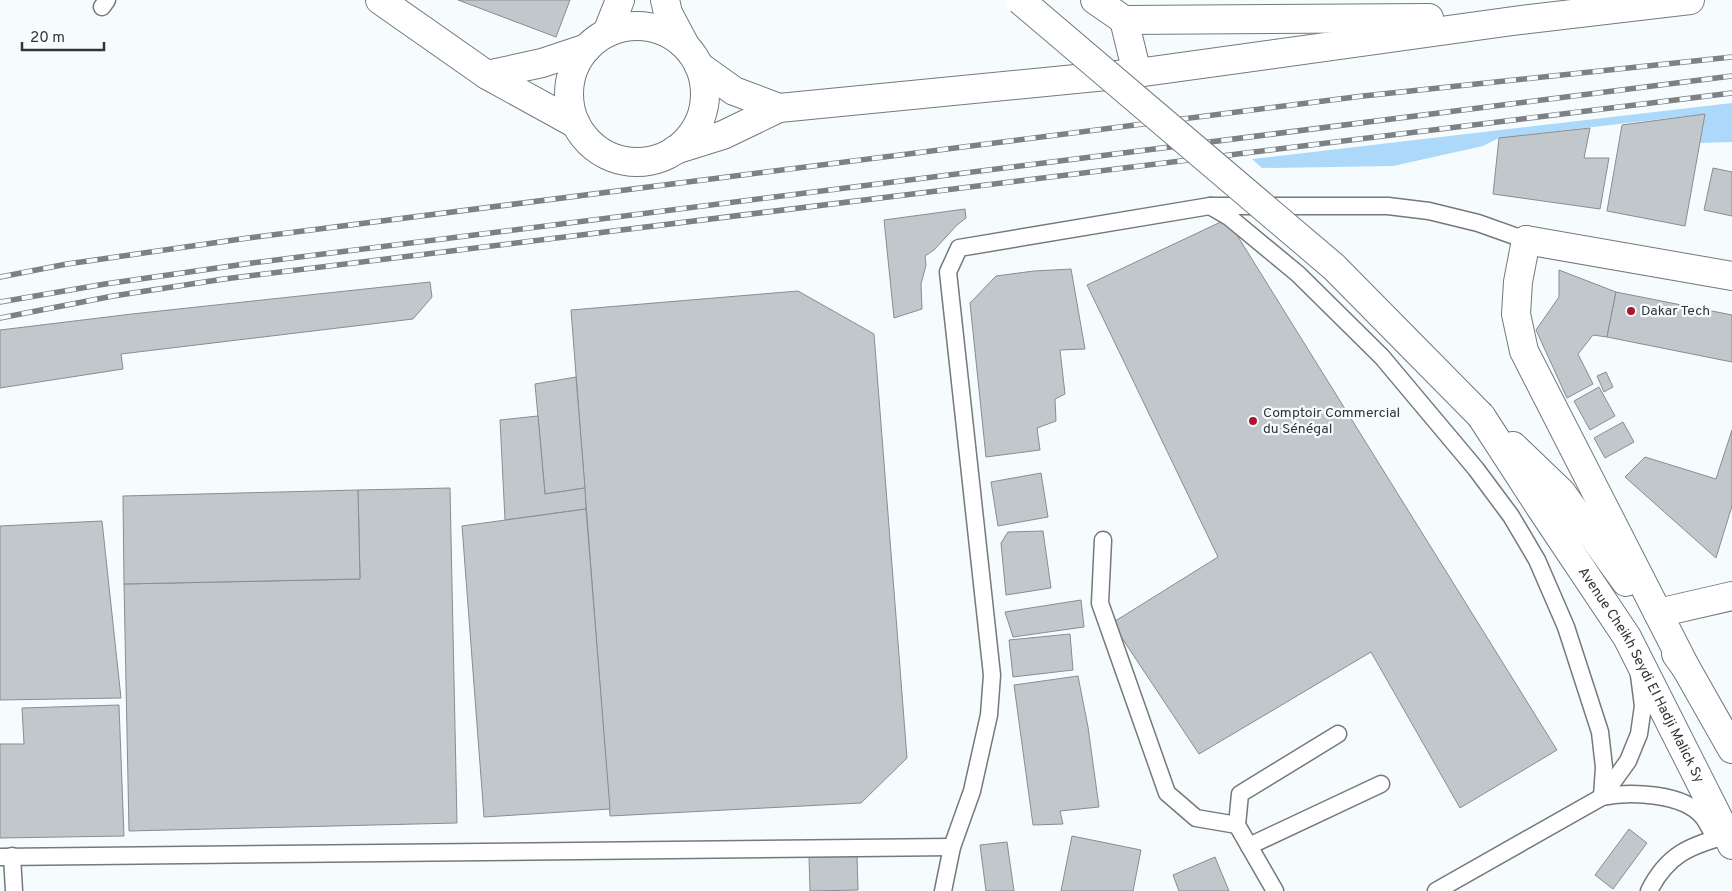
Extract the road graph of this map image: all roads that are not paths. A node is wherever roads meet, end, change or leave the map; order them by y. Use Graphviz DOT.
graph roads {
  1 [pos="380,0"];
  2 [pos="620,0"];
  3 [pos="665,0"];
  4 [pos="1020,0"];
  5 [pos="1095,0"];
  6 [pos="1690,0"];
  7 [pos="1124,20"];
  8 [pos="1513,21"];
  9 [pos="597,41"];
  10 [pos="692,56"];
  11 [pos="1137,73"];
  12 [pos="487,75"];
  13 [pos="779,108"];
  14 [pos="576,124"];
  15 [pos="675,150"];
  16 [pos="1210,206"];
  17 [pos="1526,240"];
  18 [pos="1732,276"];
  19 [pos="1551,501"];
  20 [pos="1103,540"];
  21 [pos="1732,596"];
  22 [pos="1658,613"];
  23 [pos="1627,637"];
  24 [pos="1686,668"];
  25 [pos="1338,734"];
  26 [pos="1732,749"];
  27 [pos="1381,784"];
  28 [pos="1602,797"];
  29 [pos="1237,825"];
  30 [pos="1727,838"];
  31 [pos="1249,846"];
  32 [pos="952,847"];
  33 [pos="6,856"];
  34 [pos="14,891"];
  35 [pos="943,891"];
  36 [pos="1275,891"];
  37 [pos="1436,891"];
  38 [pos="1649,891"];
  1 -- 12 [label="street"];
  2 -- 9 [label="street"];
  3 -- 10 [label="street"];
  4 -- 19 [label="street, bridge"];
  5 -- 7 [label="street"];
  6 -- 8 [label="street"];
  7 -- 8 [label="street"];
  7 -- 11 [label="street"];
  8 -- 11 [label="street"];
  9 -- 10 [label="street"];
  9 -- 12 [label="street"];
  9 -- 14 [label="street"];
  10 -- 13 [label="street"];
  10 -- 15 [label="street"];
  11 -- 13 [label="street"];
  12 -- 14 [label="street"];
  13 -- 15 [label="street"];
  14 -- 15 [label="street"];
  16 -- 17 [label="lane"];
  16 -- 28 [label="lane"];
  16 -- 32 [label="lane"];
  17 -- 18 [label="street"];
  17 -- 22 [label="street"];
  19 -- 23 [label="street, Avenue Cheikh Seydi El Hadji Malick Sy"];
  19 -- 24 [label="street"];
  20 -- 29 [label="lane"];
  21 -- 22 [label="street"];
  22 -- 24 [label="street"];
  23 -- 28 [label="lane"];
  23 -- 30 [label="street, Avenue Cheikh Seydi El Hadji Malick Sy"];
  24 -- 26 [label="street"];
  25 -- 29 [label="lane"];
  27 -- 31 [label="lane"];
  28 -- 30 [label="lane"];
  28 -- 37 [label="lane"];
  29 -- 31 [label="lane"];
  30 -- 38 [label="lane"];
  31 -- 36 [label="lane"];
  32 -- 33 [label="lane"];
  32 -- 35 [label="lane"];
  33 -- 34 [label="lane"];
}
